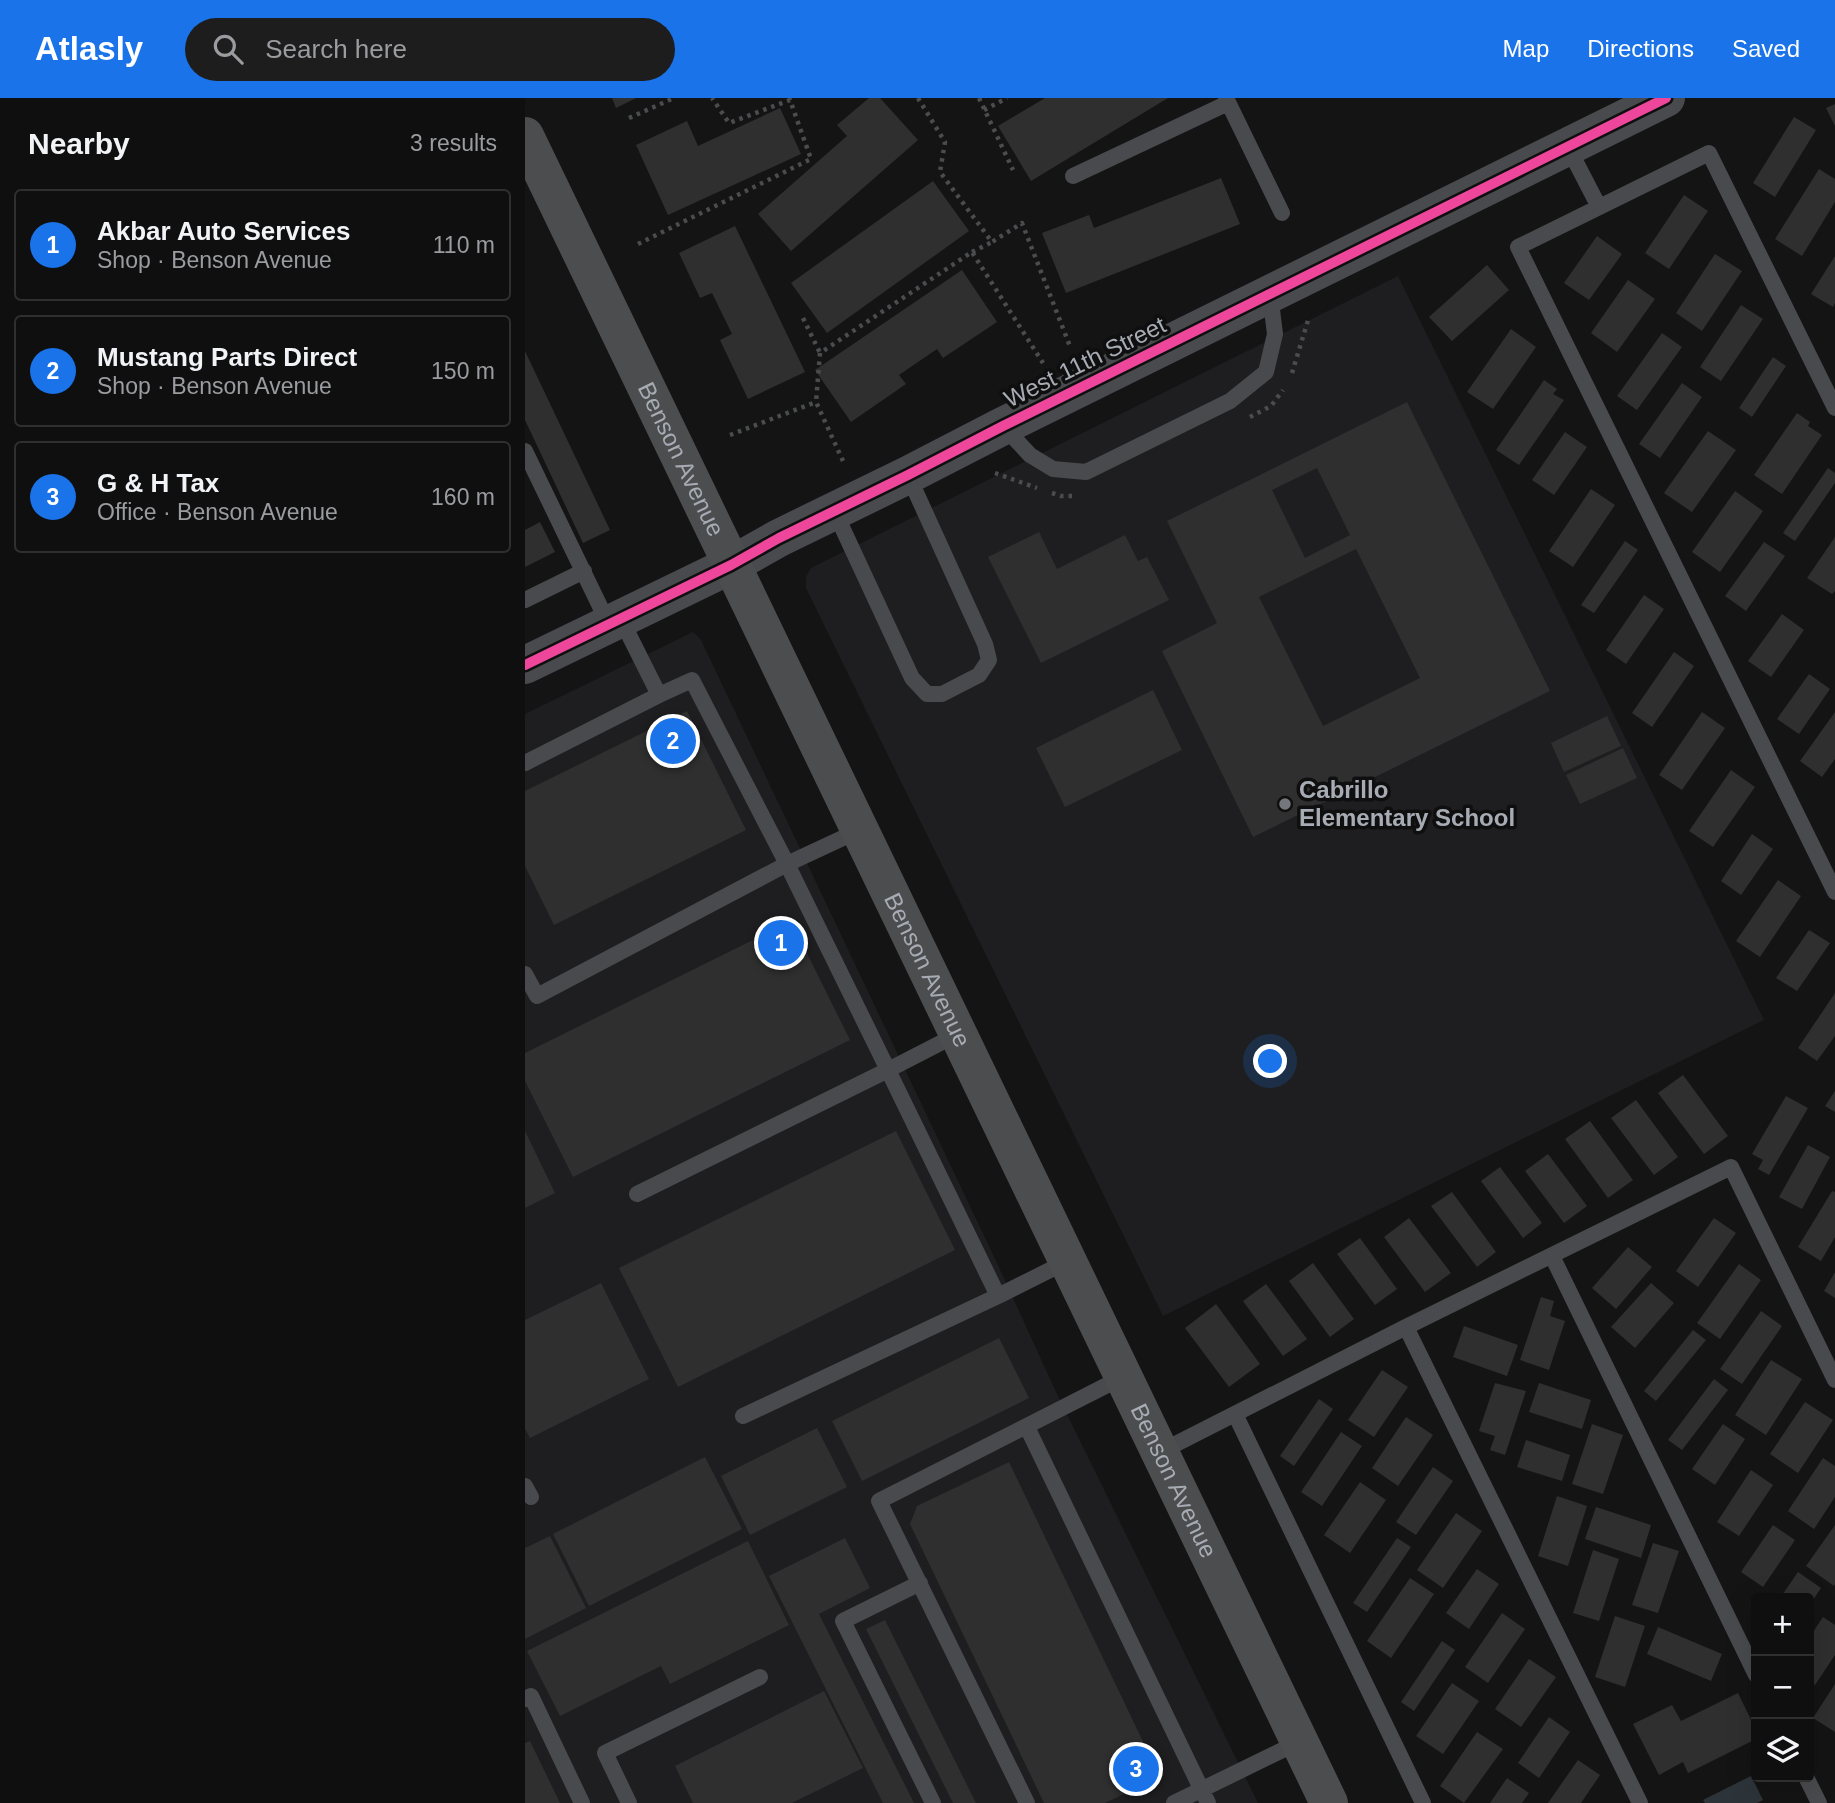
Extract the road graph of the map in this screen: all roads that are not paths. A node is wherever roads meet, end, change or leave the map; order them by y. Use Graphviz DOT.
graph roads {
  1 [pos="1666,98"];
  2 [pos="1227,100"];
  3 [pos="525,136"];
  4 [pos="1568,147"];
  5 [pos="1073,176"];
  6 [pos="1599,207"];
  7 [pos="1282,213"];
  8 [pos="1270,293"];
  9 [pos="1835,408"];
  10 [pos="1003,426"];
  11 [pos="525,451"];
  12 [pos="908,475"];
  13 [pos="834,510"];
  14 [pos="731,565"];
  15 [pos="584,571"];
  16 [pos="525,600"];
  17 [pos="615,622"];
  18 [pos="525,665"];
  19 [pos="659,695"];
  20 [pos="525,763"];
  21 [pos="860,830"];
  22 [pos="787,864"];
  23 [pos="1835,892"];
  24 [pos="525,974"];
  25 [pos="958,1034"];
  26 [pos="888,1070"];
  27 [pos="637,1194"];
  28 [pos="1552,1256"];
  29 [pos="1066,1262"];
  30 [pos="998,1296"];
  31 [pos="1406,1327"];
  32 [pos="1123,1377"];
  33 [pos="1835,1380"];
  34 [pos="1235,1414"];
  35 [pos="743,1416"];
  36 [pos="1027,1427"];
  37 [pos="1160,1452"];
  38 [pos="919,1583"];
  39 [pos="1751,1665"];
  40 [pos="759,1676"];
  41 [pos="525,1699"];
  42 [pos="1299,1742"];
  43 [pos="1808,1782"];
  44 [pos="1205,1796"];
  45 [pos="582,1803"];
  46 [pos="629,1803"];
  47 [pos="933,1803"];
  48 [pos="1027,1803"];
  49 [pos="1174,1803"];
  50 [pos="1329,1803"];
  51 [pos="1423,1803"];
  52 [pos="1640,1803"];
  53 [pos="1819,1803"];
  1 -- 4 [label="street, West 11th Street"];
  2 -- 5 [label="lane"];
  2 -- 7 [label="lane"];
  3 -- 14 [label="main road, Benson Avenue"];
  4 -- 6 [label="lane"];
  4 -- 8 [label="street, West 11th Street"];
  6 -- 9 [label="lane"];
  6 -- 23 [label="lane"];
  8 -- 10 [label="street, West 11th Street"];
  8 -- 10 [label="lane"];
  10 -- 12 [label="street, West 11th Street"];
  11 -- 15 [label="lane"];
  12 -- 13 [label="street, West 11th Street"];
  12 -- 13 [label="lane"];
  13 -- 14 [label="street, West 11th Street"];
  14 -- 17 [label="street, West 11th Street"];
  14 -- 21 [label="main road, Benson Avenue"];
  15 -- 16 [label="lane"];
  15 -- 17 [label="lane"];
  17 -- 18 [label="street, West 11th Street"];
  17 -- 19 [label="lane"];
  19 -- 20 [label="lane"];
  19 -- 22 [label="lane"];
  21 -- 22 [label="lane"];
  21 -- 25 [label="main road, Benson Avenue"];
  22 -- 24 [label="lane"];
  22 -- 26 [label="lane"];
  25 -- 26 [label="lane"];
  25 -- 29 [label="main road, Benson Avenue"];
  26 -- 27 [label="lane"];
  26 -- 30 [label="lane"];
  28 -- 31 [label="lane"];
  28 -- 33 [label="lane"];
  28 -- 39 [label="lane"];
  29 -- 30 [label="lane"];
  29 -- 32 [label="main road, Benson Avenue"];
  30 -- 35 [label="lane"];
  31 -- 34 [label="lane"];
  31 -- 52 [label="lane"];
  32 -- 36 [label="lane"];
  32 -- 37 [label="main road, Benson Avenue"];
  34 -- 37 [label="lane"];
  34 -- 51 [label="lane"];
  36 -- 38 [label="lane"];
  36 -- 44 [label="lane"];
  37 -- 42 [label="main road, Benson Avenue"];
  38 -- 47 [label="lane"];
  38 -- 48 [label="lane"];
  40 -- 46 [label="lane"];
  41 -- 45 [label="lane"];
  42 -- 44 [label="lane"];
  42 -- 50 [label="main road, Benson Avenue"];
  43 -- 53 [label="lane"];
  44 -- 49 [label="lane"];
}
